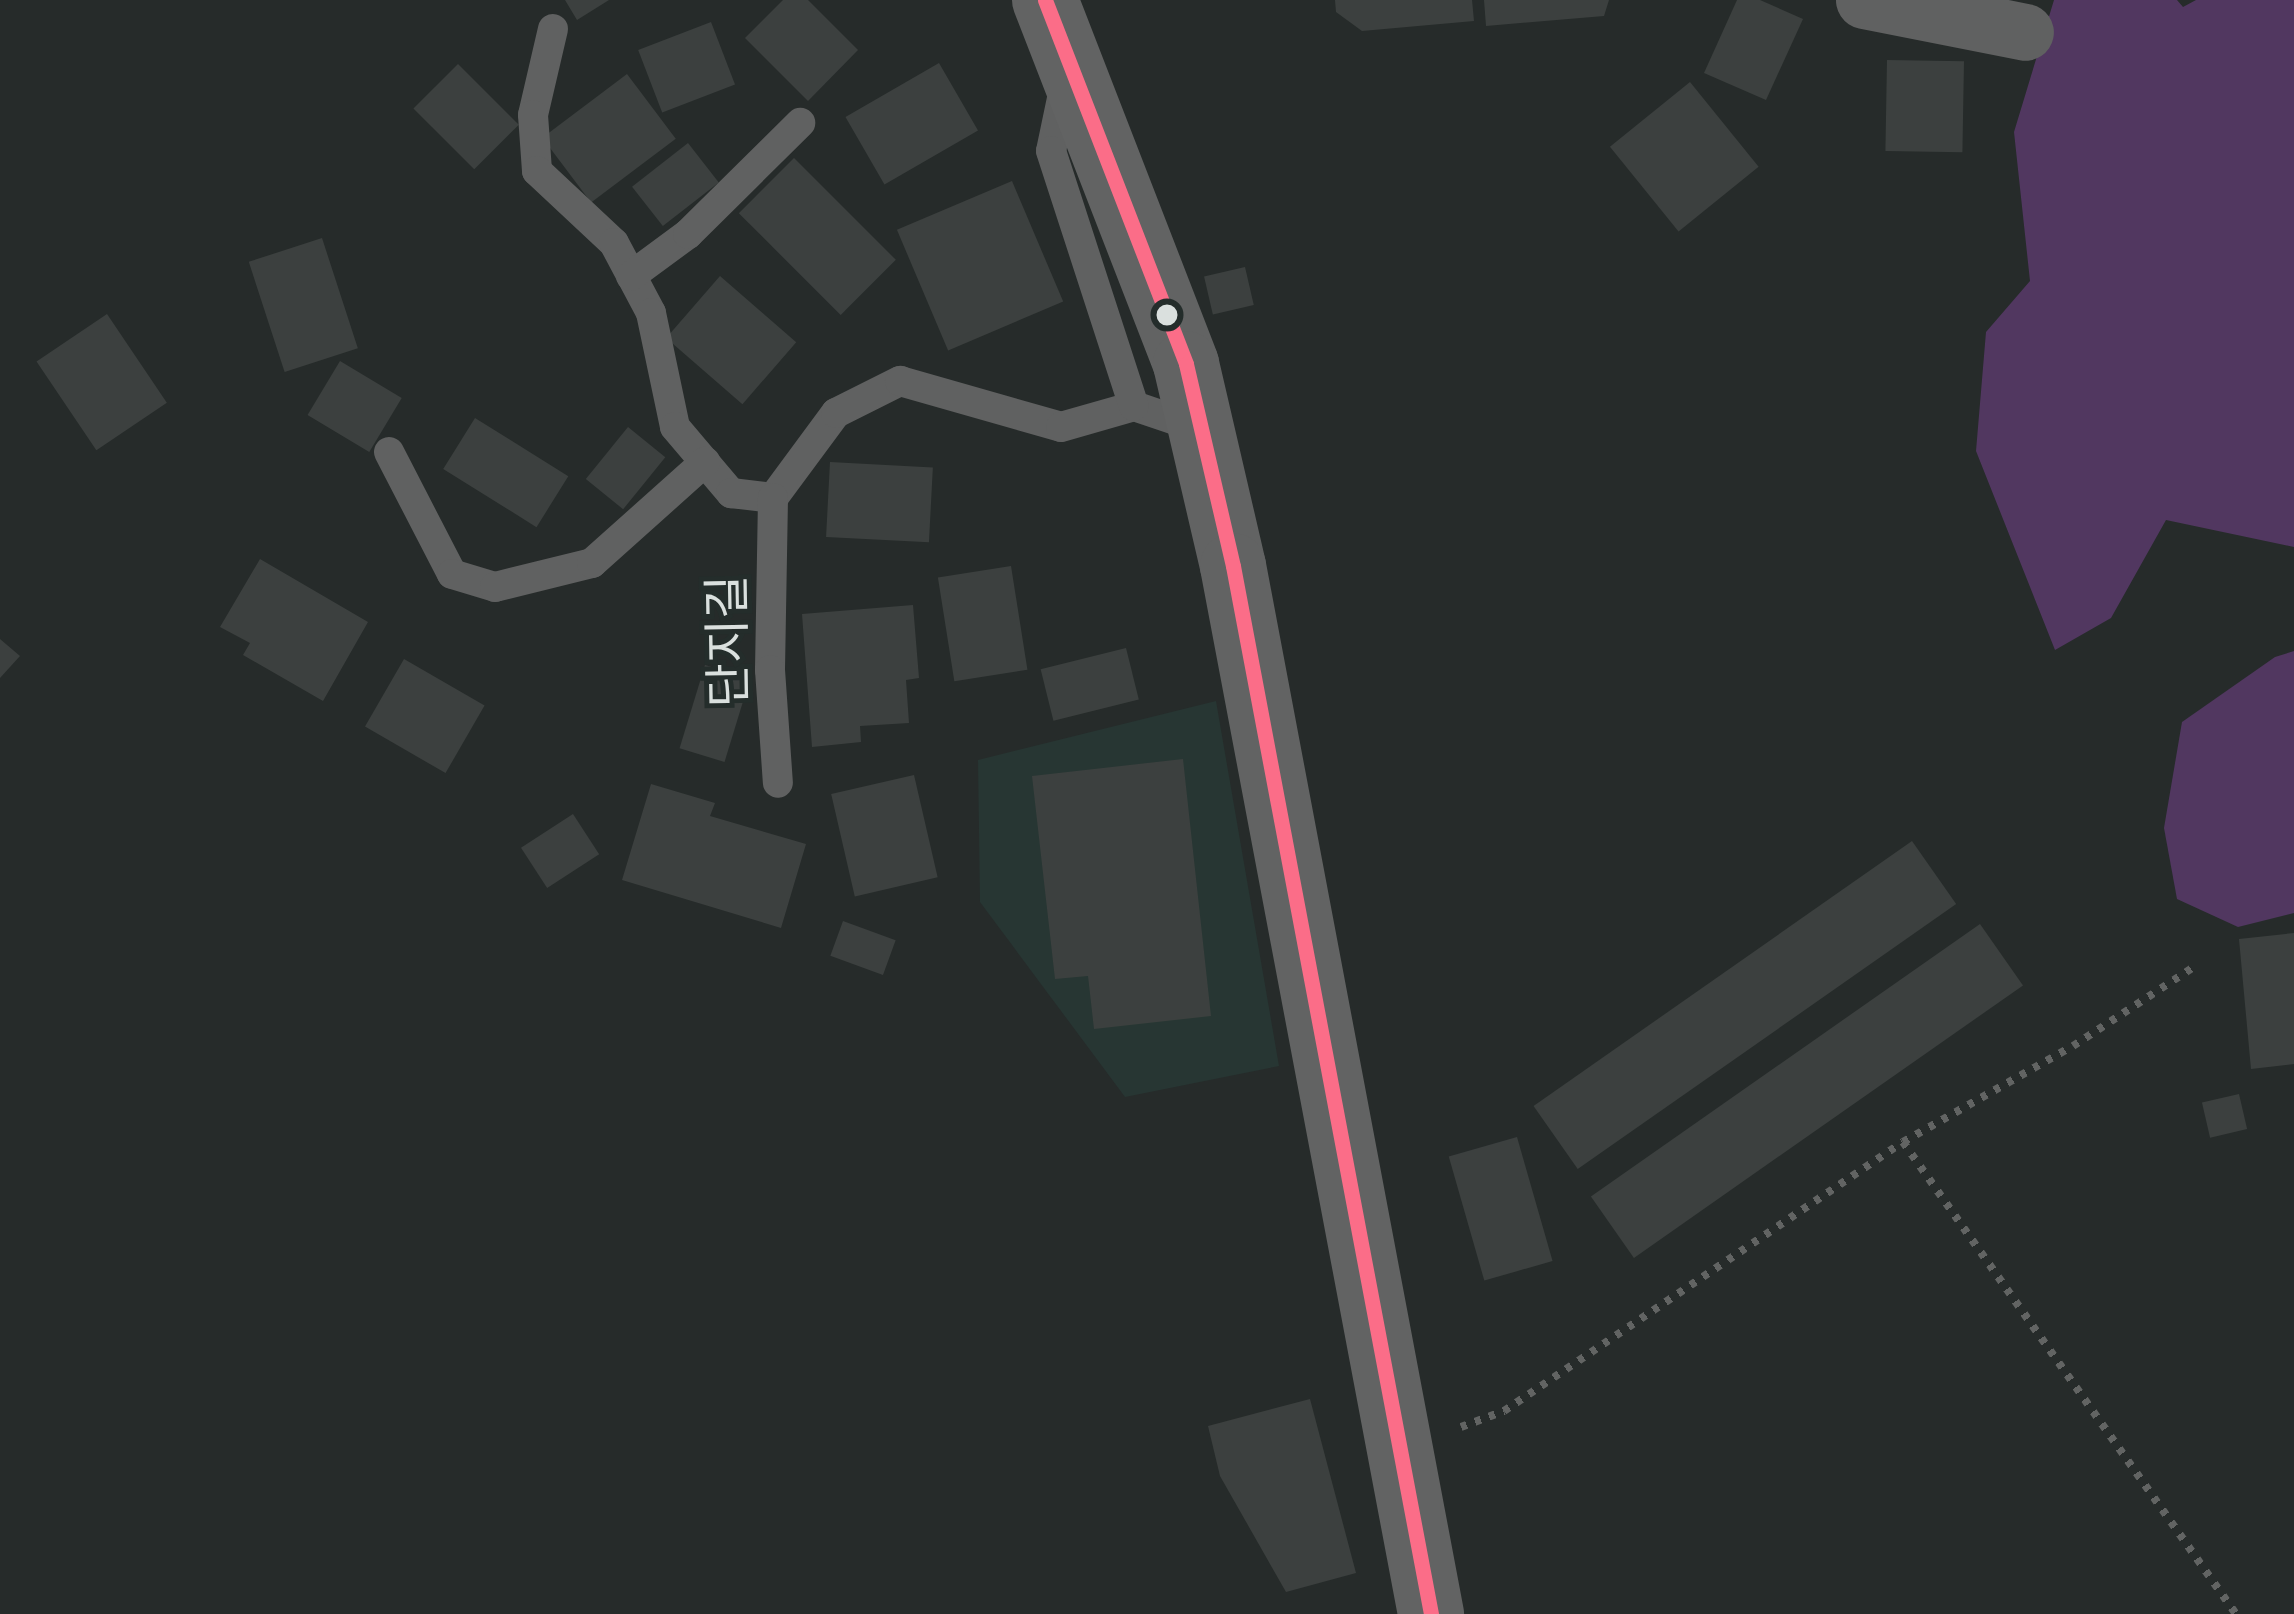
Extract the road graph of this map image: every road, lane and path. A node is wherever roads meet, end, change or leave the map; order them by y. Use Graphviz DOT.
graph roads {
  1 [pos="1045,0"];
  2 [pos="1864,0"];
  3 [pos="553,29"];
  4 [pos="2025,32"];
  5 [pos="1070,62"];
  6 [pos="800,122"];
  7 [pos="631,276"];
  8 [pos="1134,406"];
  9 [pos="1202,429"];
  10 [pos="388,452"];
  11 [pos="705,462"];
  12 [pos="773,498"];
  13 [pos="778,784"];
  14 [pos="2192,968"];
  15 [pos="1903,1142"];
  16 [pos="1398,1451"];
  17 [pos="1431,1614"];
  18 [pos="2236,1614"];
  1 -- 5 [label="main road"];
  2 -- 4 [label="street"];
  3 -- 7 [label="lane"];
  5 -- 8 [label="lane"];
  5 -- 9 [label="main road"];
  6 -- 7 [label="lane"];
  7 -- 11 [label="lane"];
  8 -- 9 [label="lane"];
  8 -- 12 [label="lane"];
  9 -- 16 [label="main road"];
  10 -- 11 [label="lane"];
  11 -- 12 [label="lane"];
  12 -- 13 [label="lane, 단지길"];
  14 -- 15 [label="path"];
  15 -- 16 [label="path"];
  15 -- 18 [label="path"];
  16 -- 17 [label="main road"];
}
